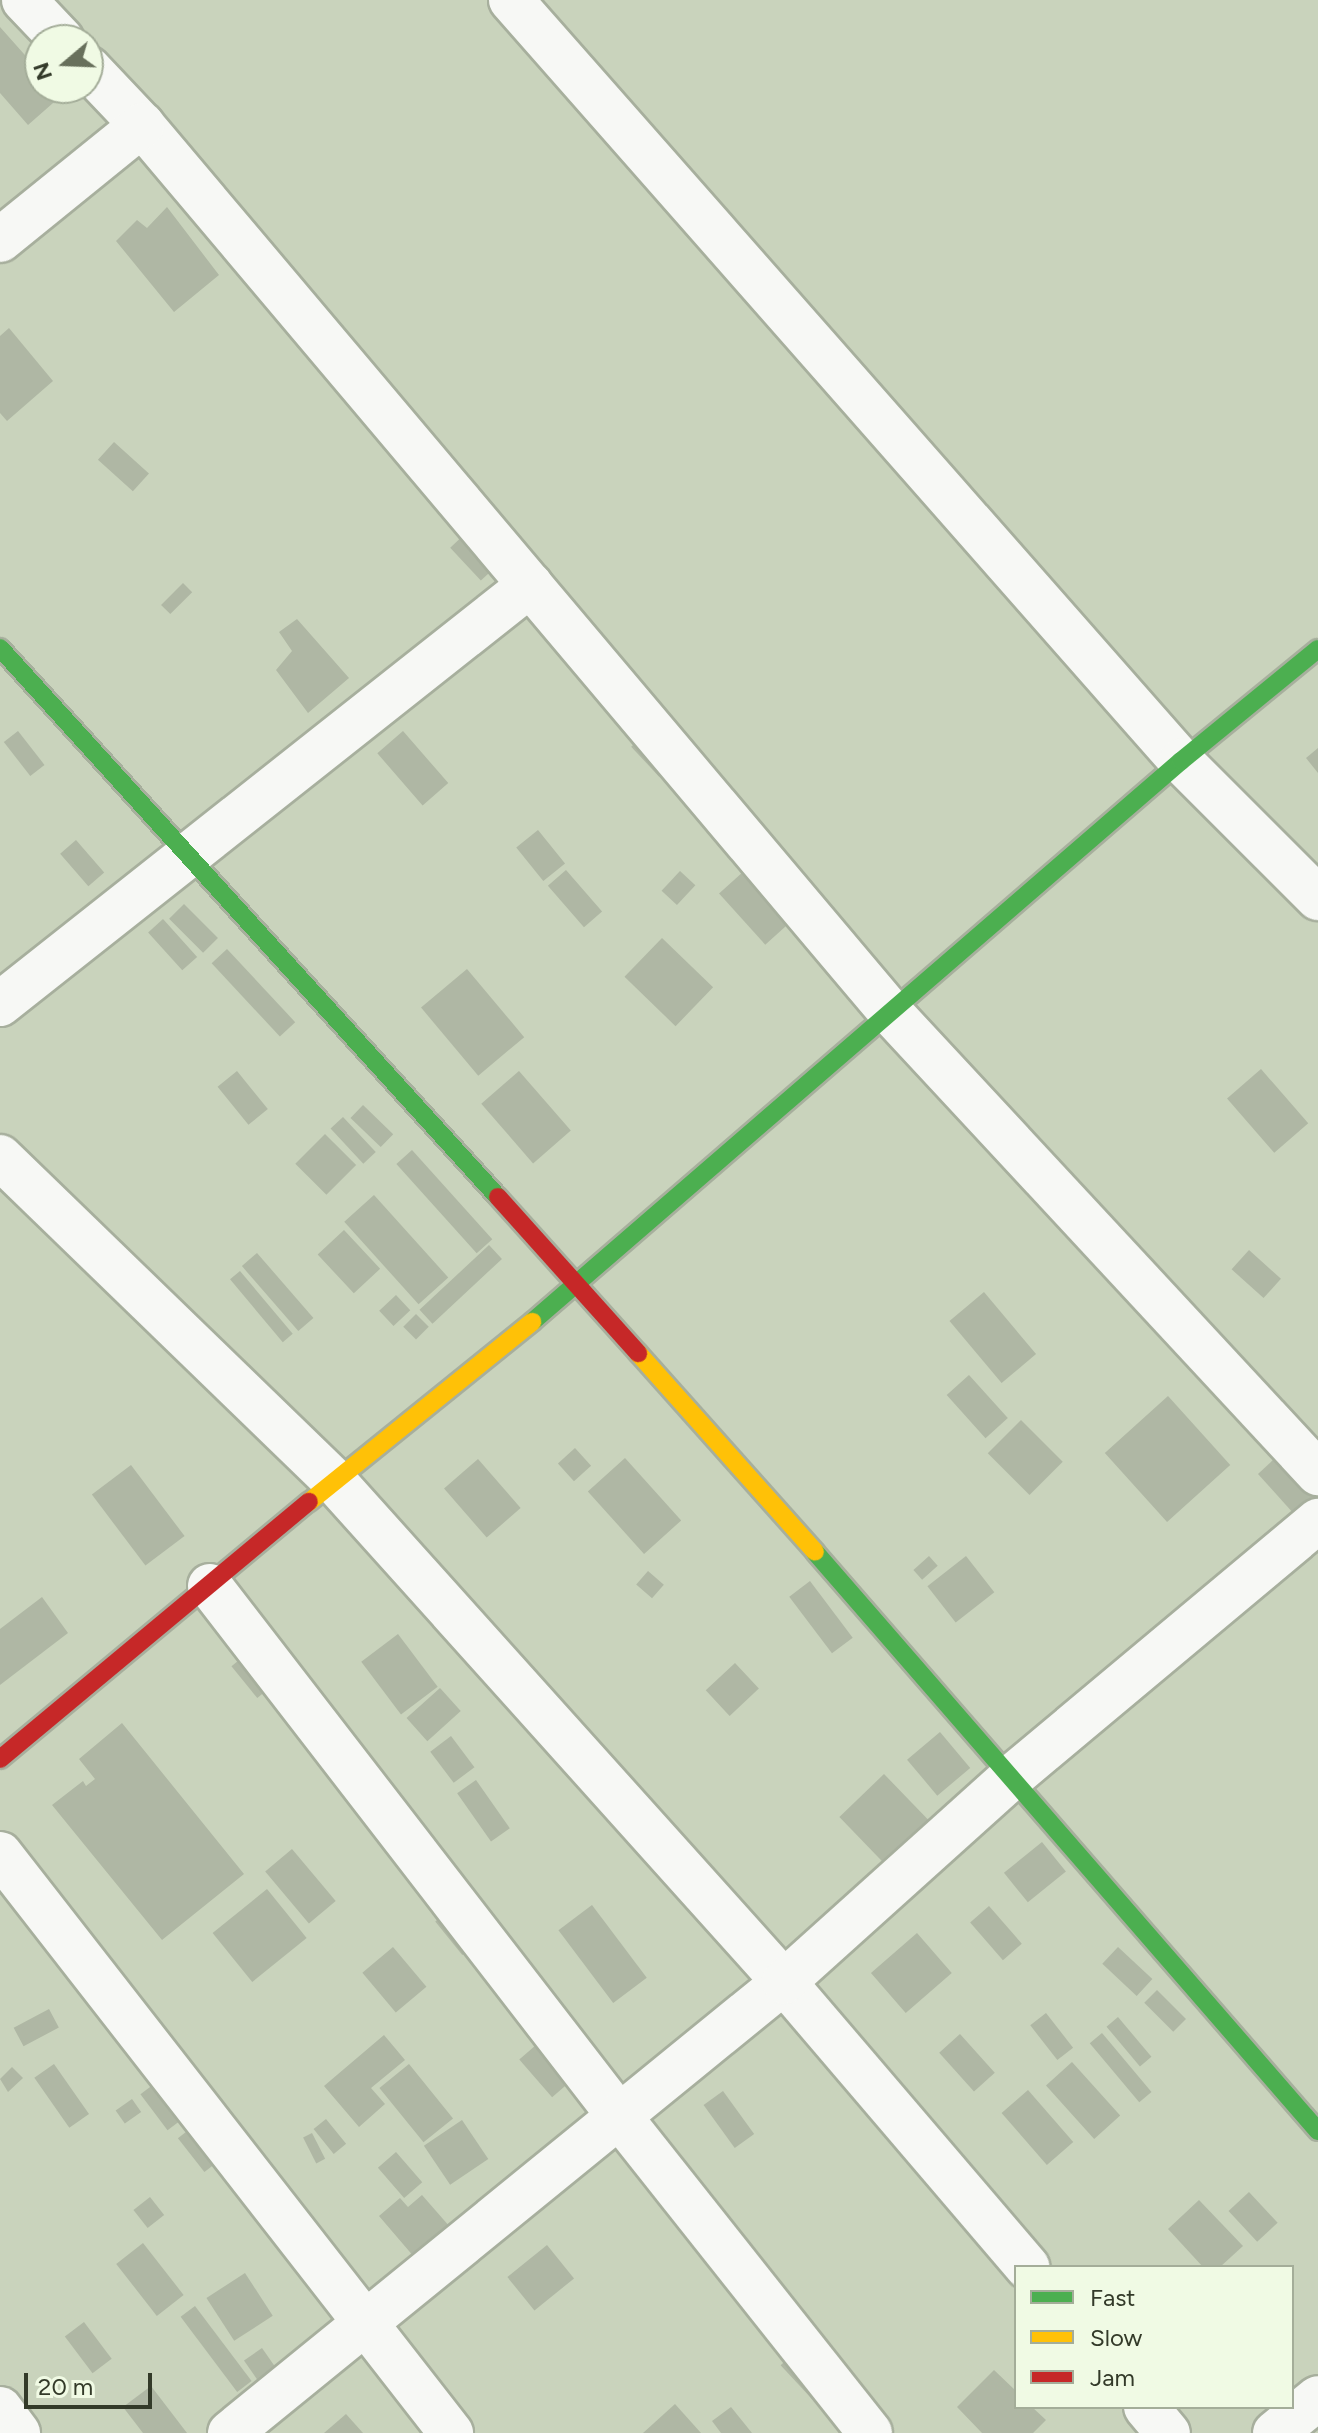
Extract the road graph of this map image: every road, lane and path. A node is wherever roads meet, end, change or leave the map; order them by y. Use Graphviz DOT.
graph roads {
  1 [pos="24,0"];
  2 [pos="511,0"];
  3 [pos="47,24"];
  4 [pos="104,85"];
  5 [pos="142,125"];
  6 [pos="0,240"];
  7 [pos="530,585"];
  8 [pos="0,648"];
  9 [pos="1318,649"];
  10 [pos="1181,761"];
  11 [pos="186,855"];
  12 [pos="1318,898"];
  13 [pos="0,1004"];
  14 [pos="891,1013"];
  15 [pos="0,1157"];
  16 [pos="578,1285"];
  17 [pos="1318,1473"];
  18 [pos="334,1481"];
  19 [pos="1318,1521"];
  20 [pos="210,1586"];
  21 [pos="0,1759"];
  22 [pos="1013,1776"];
  23 [pos="0,1854"];
  24 [pos="784,1982"];
  25 [pos="619,2116"];
  26 [pos="1318,2131"];
  27 [pos="1025,2265"];
  28 [pos="363,2323"];
  29 [pos="1318,2398"];
  30 [pos="0,2409"];
  31 [pos="1148,2409"];
  32 [pos="18,2433"];
  33 [pos="230,2433"];
  34 [pos="451,2433"];
  35 [pos="870,2433"];
  36 [pos="1168,2433"];
  37 [pos="1275,2433"];
  1 -- 3 [label="street"];
  2 -- 10 [label="street"];
  4 -- 5 [label="street"];
  5 -- 6 [label="street"];
  5 -- 7 [label="street"];
  7 -- 11 [label="street"];
  7 -- 14 [label="street"];
  8 -- 11 [label="street"];
  9 -- 10 [label="street"];
  10 -- 12 [label="street"];
  10 -- 14 [label="street"];
  11 -- 13 [label="street"];
  11 -- 16 [label="street"];
  14 -- 16 [label="street"];
  14 -- 17 [label="street"];
  15 -- 18 [label="street"];
  16 -- 18 [label="street"];
  16 -- 22 [label="street"];
  18 -- 20 [label="street"];
  18 -- 24 [label="street"];
  19 -- 22 [label="street"];
  20 -- 21 [label="street"];
  20 -- 25 [label="street"];
  22 -- 24 [label="street"];
  22 -- 26 [label="street"];
  23 -- 28 [label="street"];
  24 -- 25 [label="street"];
  24 -- 27 [label="street"];
  25 -- 28 [label="street"];
  25 -- 35 [label="street"];
  28 -- 33 [label="street"];
  28 -- 34 [label="street"];
  29 -- 37 [label="street"];
  30 -- 32 [label="street"];
  31 -- 36 [label="street"];
}
